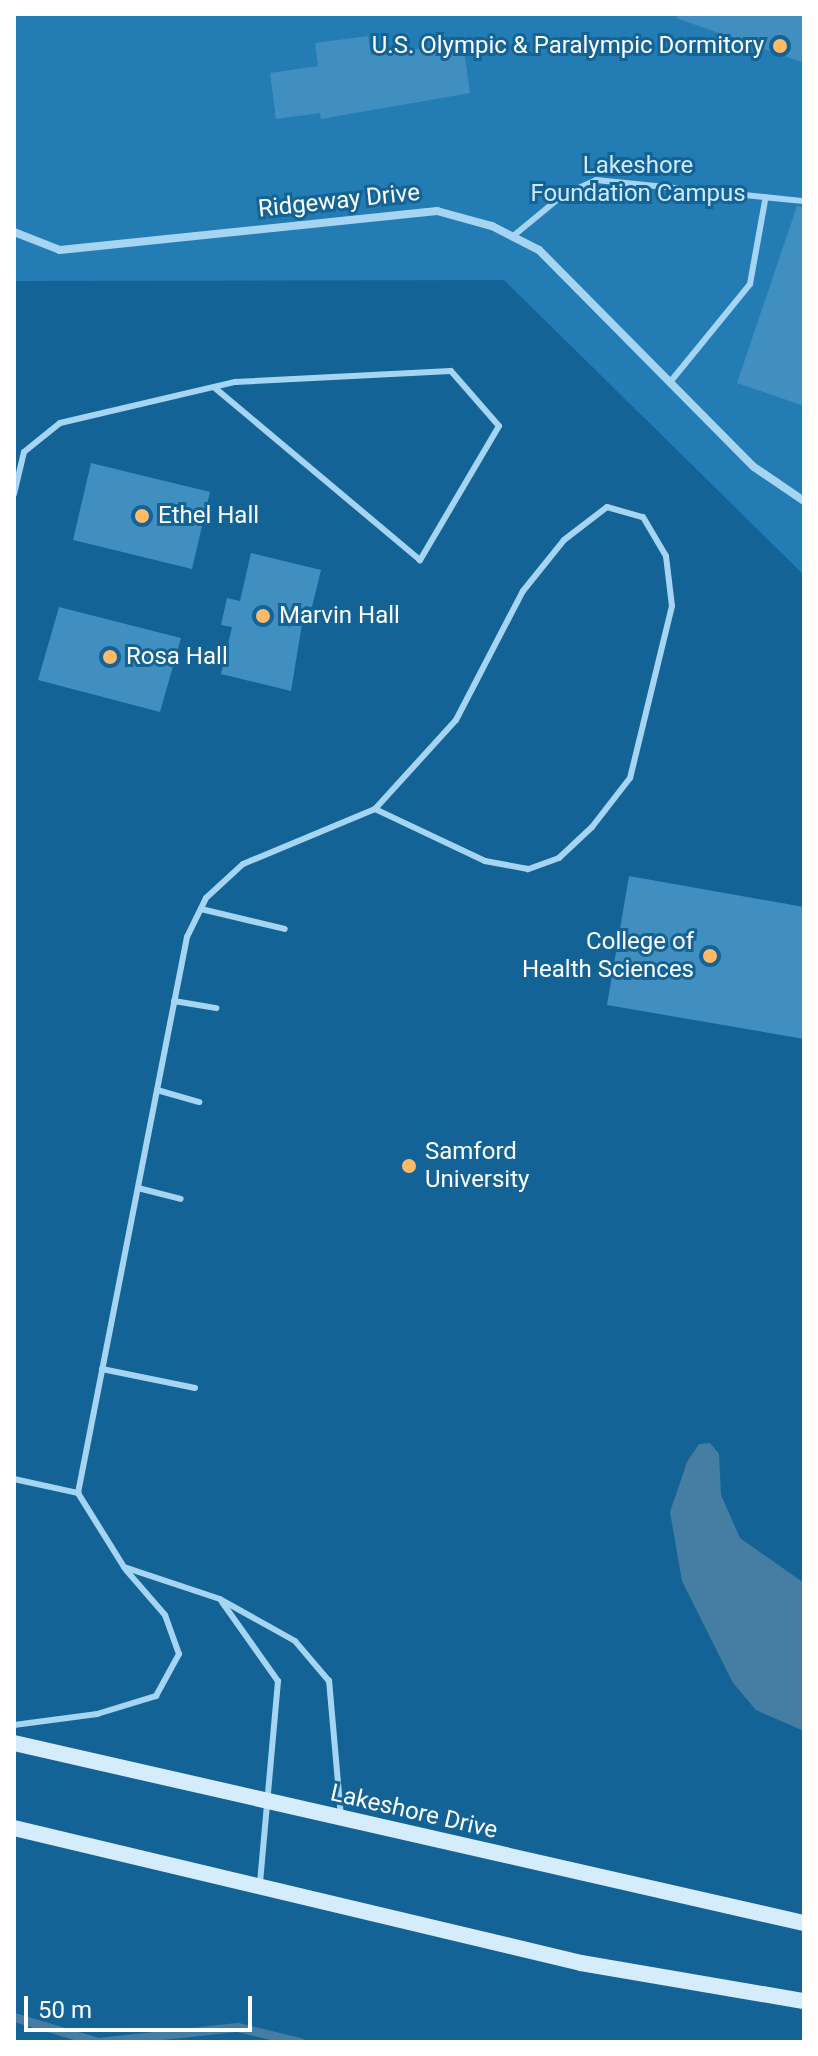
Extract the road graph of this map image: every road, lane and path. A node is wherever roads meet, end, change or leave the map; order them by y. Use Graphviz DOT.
graph roads {
  1 [pos="765,201"];
  2 [pos="804,201"];
  3 [pos="14,232"];
  4 [pos="512,237"];
  5 [pos="671,381"];
  6 [pos="214,387"];
  7 [pos="14,494"];
  8 [pos="804,501"];
  9 [pos="375,809"];
  10 [pos="201,909"];
  11 [pos="285,929"];
  12 [pos="174,1001"];
  13 [pos="216,1008"];
  14 [pos="157,1090"];
  15 [pos="199,1102"];
  16 [pos="138,1188"];
  17 [pos="181,1199"];
  18 [pos="102,1369"];
  19 [pos="195,1388"];
  20 [pos="14,1479"];
  21 [pos="78,1493"];
  22 [pos="124,1567"];
  23 [pos="220,1599"];
  24 [pos="14,1725"];
  25 [pos="14,1743"];
  26 [pos="267,1803"];
  27 [pos="342,1820"];
  28 [pos="14,1828"];
  29 [pos="260,1884"];
  30 [pos="804,1923"];
  31 [pos="804,2001"];
  1 -- 2 [label="lane"];
  1 -- 4 [label="lane"];
  1 -- 5 [label="lane"];
  3 -- 4 [label="street, Ridgeway Drive"];
  4 -- 5 [label="street, Ridgeway Drive"];
  5 -- 8 [label="street, Ridgeway Drive"];
  6 -- 6 [label="lane"];
  6 -- 7 [label="lane"];
  9 -- 9 [label="lane"];
  9 -- 10 [label="lane"];
  10 -- 11 [label="lane"];
  10 -- 12 [label="lane"];
  12 -- 13 [label="lane"];
  12 -- 14 [label="lane"];
  14 -- 15 [label="lane"];
  14 -- 16 [label="lane"];
  16 -- 17 [label="lane"];
  16 -- 18 [label="lane"];
  18 -- 19 [label="lane"];
  18 -- 21 [label="lane"];
  20 -- 21 [label="lane"];
  21 -- 22 [label="lane"];
  22 -- 23 [label="lane"];
  22 -- 24 [label="lane"];
  23 -- 26 [label="lane"];
  23 -- 27 [label="lane"];
  25 -- 26 [label="main road, Lakeshore Drive"];
  26 -- 27 [label="main road, Lakeshore Drive"];
  26 -- 29 [label="lane"];
  27 -- 30 [label="main road, Lakeshore Drive"];
  28 -- 29 [label="main road"];
  29 -- 31 [label="main road"];
}
